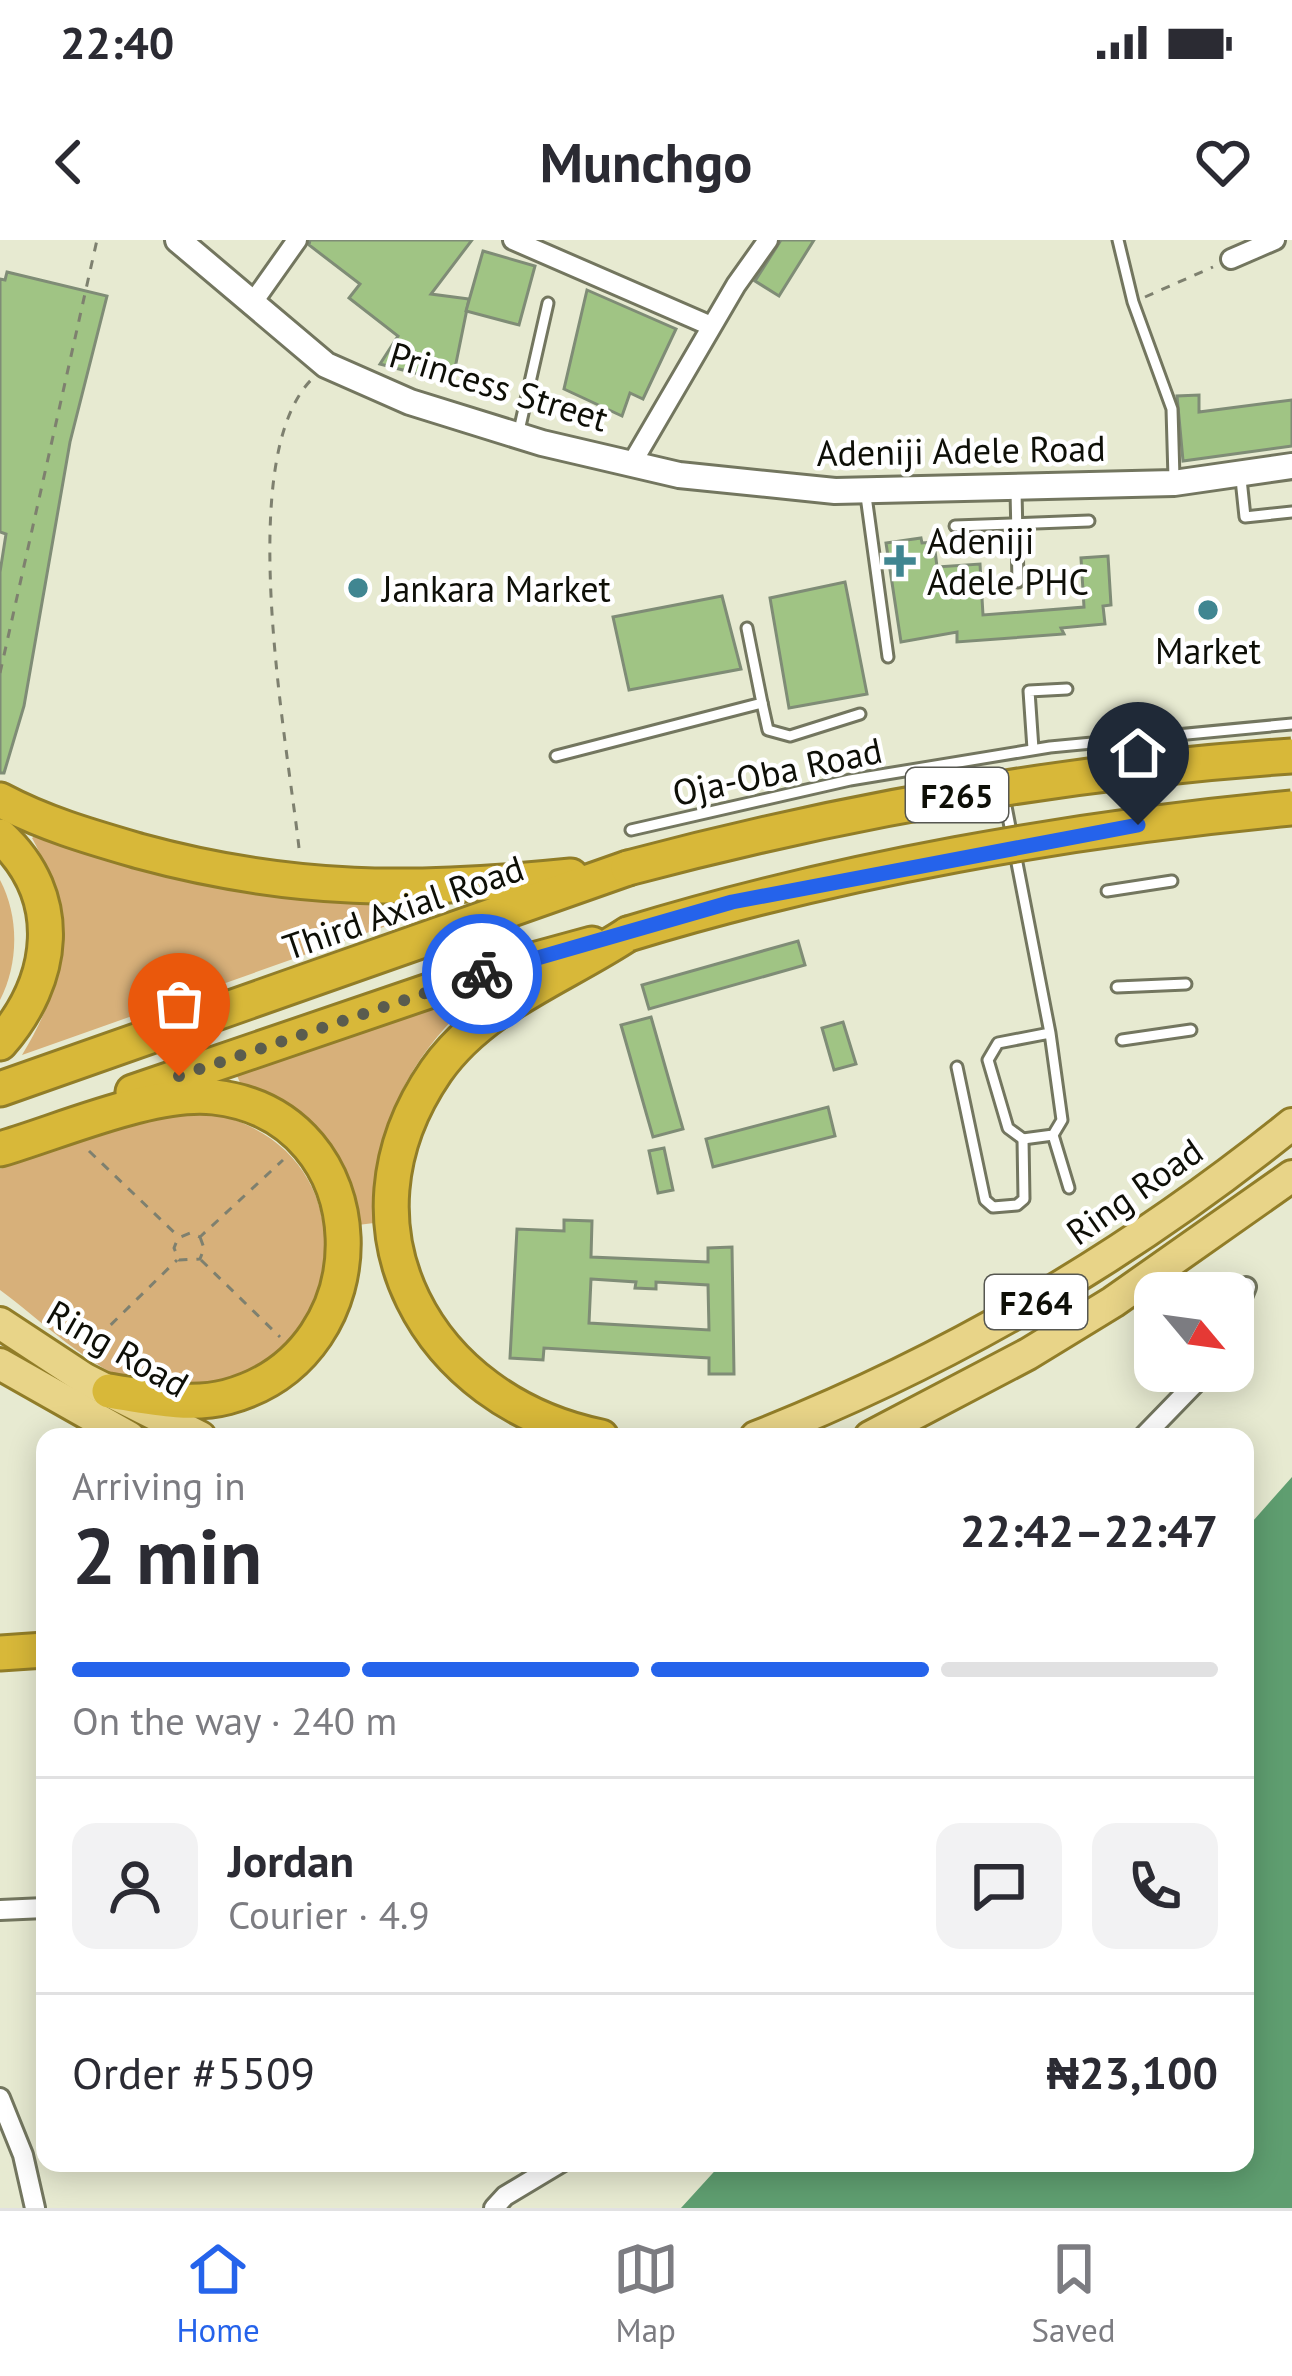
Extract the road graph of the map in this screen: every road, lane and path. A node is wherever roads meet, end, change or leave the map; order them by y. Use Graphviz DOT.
graph roads {
  1 [pos="98,240"];
  2 [pos="178,240"];
  3 [pos="297,240"];
  4 [pos="768,240"];
  5 [pos="1118,240"];
  6 [pos="1275,240"];
  7 [pos="515,241"];
  8 [pos="1231,259"];
  9 [pos="1133,302"];
  10 [pos="548,303"];
  11 [pos="251,305"];
  12 [pos="711,326"];
  13 [pos="326,364"];
  14 [pos="518,435"];
  15 [pos="632,463"];
  16 [pos="1292,466"];
  17 [pos="1241,473"];
  18 [pos="1174,483"];
  19 [pos="1016,485"];
  20 [pos="865,490"];
  21 [pos="1292,512"];
  22 [pos="1089,521"];
  23 [pos="1017,524"];
  24 [pos="955,526"];
  25 [pos="1018,582"];
  26 [pos="747,628"];
  27 [pos="888,657"];
  28 [pos="0,673"];
  29 [pos="1067,689"];
  30 [pos="762,703"];
  31 [pos="860,714"];
  32 [pos="1292,724"];
  33 [pos="1034,749"];
  34 [pos="556,756"];
  35 [pos="996,756"];
  36 [pos="1292,756"];
  37 [pos="0,800"];
  38 [pos="1292,808"];
  39 [pos="631,830"];
  40 [pos="0,836"];
  41 [pos="299,848"];
  42 [pos="624,870"];
  43 [pos="1172,881"];
  44 [pos="1107,891"];
  45 [pos="628,934"];
  46 [pos="1186,984"];
  47 [pos="1117,987"];
  48 [pos="1191,1030"];
  49 [pos="1050,1033"];
  50 [pos="1122,1040"];
  51 [pos="0,1043"];
  52 [pos="957,1067"];
  53 [pos="0,1089"];
  54 [pos="1292,1124"];
  55 [pos="1053,1135"];
  56 [pos="1023,1139"];
  57 [pos="286,1141"];
  58 [pos="0,1145"];
  59 [pos="89,1151"];
  60 [pos="1292,1175"];
  61 [pos="1069,1188"];
  62 [pos="178,1237"];
  63 [pos="200,1237"];
  64 [pos="178,1258"];
  65 [pos="200,1259"];
  66 [pos="0,1324"];
  67 [pos="290,1346"];
  68 [pos="84,1351"];
  69 [pos="0,1364"];
  70 [pos="109,1391"];
  71 [pos="1187,1392"];
  72 [pos="114,1428"];
  73 [pos="182,1428"];
  74 [pos="570,1428"];
  75 [pos="779,1428"];
  76 [pos="885,1428"];
  77 [pos="1152,1428"];
  78 [pos="36,1651"];
  79 [pos="0,1653"];
  80 [pos="36,1908"];
  81 [pos="0,1910"];
  82 [pos="0,2098"];
  83 [pos="547,2172"];
  84 [pos="35,2208"];
  85 [pos="494,2208"];
  1 -- 28 [label="path"];
  2 -- 11 [label="street, Princess Street"];
  3 -- 11 [label="street"];
  4 -- 12 [label="street"];
  5 -- 9 [label="lane"];
  6 -- 8 [label="street"];
  7 -- 12 [label="street"];
  8 -- 9 [label="path"];
  9 -- 18 [label="lane"];
  10 -- 14 [label="lane"];
  11 -- 13 [label="street, Princess Street"];
  12 -- 15 [label="street"];
  13 -- 14 [label="street, Princess Street"];
  13 -- 41 [label="path"];
  14 -- 15 [label="street, Princess Street"];
  15 -- 20 [label="street, Adeniji Adele Road"];
  16 -- 17 [label="street, Adeniji Adele Road"];
  17 -- 18 [label="street, Adeniji Adele Road"];
  17 -- 21 [label="lane"];
  18 -- 19 [label="street, Adeniji Adele Road"];
  19 -- 20 [label="street, Adeniji Adele Road"];
  19 -- 23 [label="lane"];
  20 -- 27 [label="lane"];
  22 -- 23 [label="lane"];
  23 -- 24 [label="lane"];
  23 -- 25 [label="lane"];
  26 -- 30 [label="lane"];
  29 -- 33 [label="lane"];
  30 -- 31 [label="lane"];
  30 -- 34 [label="lane"];
  32 -- 33 [label="lane, Oja-Oba Road"];
  33 -- 35 [label="lane, Oja-Oba Road"];
  35 -- 39 [label="lane, Oja-Oba Road"];
  35 -- 49 [label="lane"];
  36 -- 42 [label="highway, F265, bridge"];
  37 -- 42 [label="highway"];
  38 -- 45 [label="highway, F265, bridge"];
  40 -- 51 [label="highway"];
  42 -- 53 [label="highway, Third Axial Road / F265"];
  43 -- 44 [label="lane"];
  45 -- 58 [label="highway, F265"];
  45 -- 74 [label="highway"];
  46 -- 47 [label="lane"];
  48 -- 50 [label="lane"];
  49 -- 55 [label="lane"];
  49 -- 56 [label="lane"];
  52 -- 56 [label="lane"];
  54 -- 75 [label="main road, Ring Road / F264"];
  55 -- 56 [label="lane"];
  55 -- 61 [label="lane"];
  57 -- 58 [label="highway"];
  57 -- 63 [label="path"];
  57 -- 70 [label="highway"];
  59 -- 62 [label="path"];
  60 -- 76 [label="main road, F264"];
  62 -- 63 [label="path"];
  62 -- 64 [label="path"];
  63 -- 65 [label="path"];
  64 -- 65 [label="path"];
  64 -- 68 [label="path"];
  65 -- 67 [label="path"];
  66 -- 70 [label="main road, Ring Road"];
  69 -- 72 [label="main road, Ring Road"];
  70 -- 73 [label="main road, Ring Road"];
  71 -- 77 [label="street"];
  78 -- 79 [label="highway"];
  80 -- 81 [label="street"];
  82 -- 84 [label="street"];
  83 -- 85 [label="street"];
}
